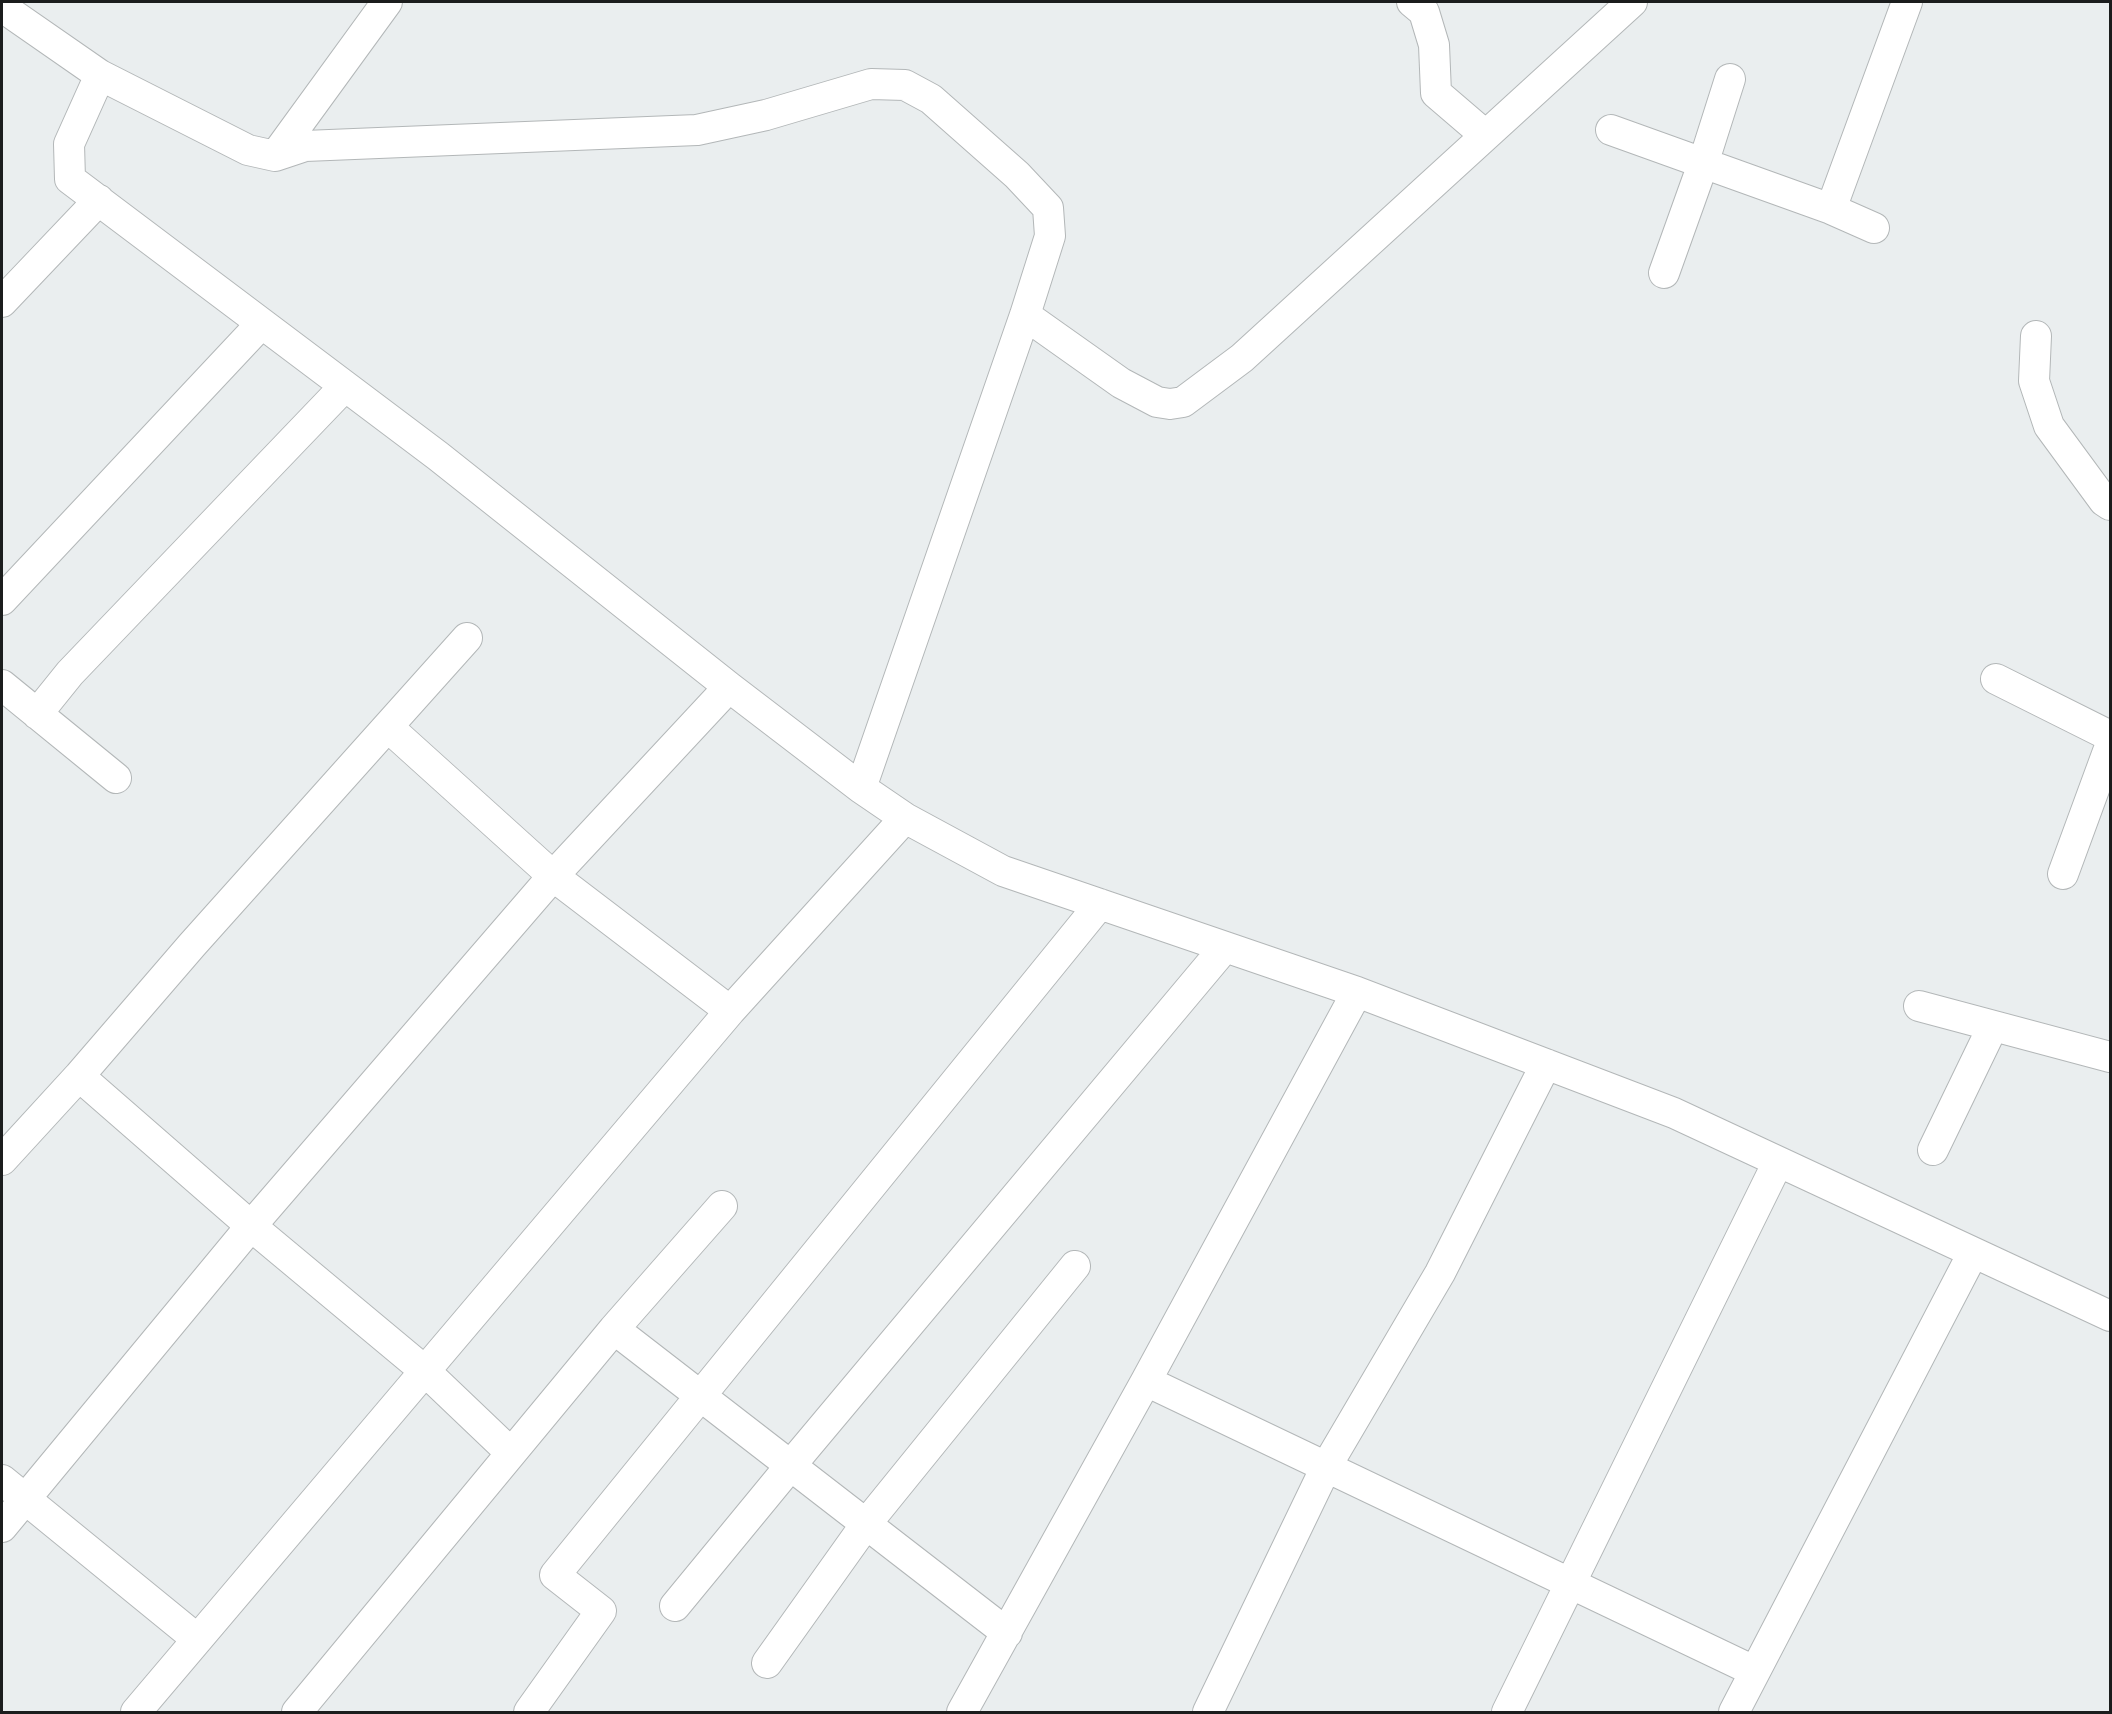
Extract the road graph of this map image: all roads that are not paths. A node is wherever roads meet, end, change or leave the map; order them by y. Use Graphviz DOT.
graph roads {
  1 [pos="387,2"];
  2 [pos="1412,2"];
  3 [pos="1632,2"];
  4 [pos="1907,2"];
  5 [pos="2,7"];
  6 [pos="100,75"];
  7 [pos="1730,79"];
  8 [pos="1611,130"];
  9 [pos="1485,135"];
  10 [pos="275,156"];
  11 [pos="1703,164"];
  12 [pos="99,201"];
  13 [pos="1831,209"];
  14 [pos="1874,228"];
  15 [pos="1664,273"];
  16 [pos="2,302"];
  17 [pos="1025,315"];
  18 [pos="261,324"];
  19 [pos="2036,336"];
  20 [pos="345,386"];
  21 [pos="2110,505"];
  22 [pos="2,600"];
  23 [pos="467,638"];
  24 [pos="1996,679"];
  25 [pos="2,685"];
  26 [pos="729,687"];
  27 [pos="37,714"];
  28 [pos="388,727"];
  29 [pos="2110,736"];
  30 [pos="2110,746"];
  31 [pos="116,778"];
  32 [pos="861,788"];
  33 [pos="905,818"];
  34 [pos="2063,874"];
  35 [pos="553,876"];
  36 [pos="1100,904"];
  37 [pos="1225,946"];
  38 [pos="1357,992"];
  39 [pos="1919,1006"];
  40 [pos="730,1011"];
  41 [pos="1993,1026"];
  42 [pos="2110,1056"];
  43 [pos="1546,1064"];
  44 [pos="79,1076"];
  45 [pos="1933,1150"];
  46 [pos="2,1160"];
  47 [pos="1778,1162"];
  48 [pos="722,1206"];
  49 [pos="251,1226"];
  50 [pos="1973,1253"];
  51 [pos="1075,1266"];
  52 [pos="2110,1317"];
  53 [pos="614,1329"];
  54 [pos="425,1371"];
  55 [pos="1146,1381"];
  56 [pos="700,1395"];
  57 [pos="512,1453"];
  58 [pos="791,1465"];
  59 [pos="1326,1467"];
  60 [pos="2,1480"];
  61 [pos="25,1500"];
  62 [pos="866,1524"];
  63 [pos="2,1527"];
  64 [pos="1571,1584"];
  65 [pos="675,1606"];
  66 [pos="1007,1633"];
  67 [pos="197,1639"];
  68 [pos="767,1663"];
  69 [pos="1754,1671"];
  70 [pos="302,1711"];
  71 [pos="136,1713"];
  72 [pos="529,1713"];
  73 [pos="962,1713"];
  74 [pos="1208,1713"];
  75 [pos="1507,1713"];
  76 [pos="1734,1713"];
  1 -- 10 [label="street"];
  2 -- 9 [label="street"];
  3 -- 9 [label="street"];
  4 -- 13 [label="street"];
  5 -- 6 [label="street"];
  6 -- 10 [label="street"];
  6 -- 12 [label="street"];
  7 -- 11 [label="street"];
  8 -- 11 [label="street"];
  9 -- 17 [label="street"];
  10 -- 17 [label="street"];
  11 -- 13 [label="street"];
  11 -- 15 [label="street"];
  12 -- 16 [label="street"];
  12 -- 18 [label="street"];
  13 -- 14 [label="street"];
  17 -- 32 [label="street"];
  18 -- 20 [label="street"];
  18 -- 22 [label="street"];
  19 -- 21 [label="street"];
  20 -- 26 [label="street"];
  20 -- 27 [label="street"];
  23 -- 28 [label="street"];
  24 -- 29 [label="street"];
  25 -- 27 [label="street"];
  26 -- 32 [label="street"];
  26 -- 35 [label="street"];
  27 -- 31 [label="street"];
  28 -- 35 [label="street"];
  28 -- 44 [label="street"];
  30 -- 34 [label="street"];
  32 -- 33 [label="street"];
  33 -- 36 [label="street"];
  33 -- 40 [label="street"];
  35 -- 40 [label="street"];
  35 -- 49 [label="street"];
  36 -- 37 [label="street"];
  36 -- 56 [label="street"];
  37 -- 38 [label="street"];
  37 -- 58 [label="street"];
  38 -- 43 [label="street"];
  38 -- 55 [label="street"];
  39 -- 41 [label="street"];
  40 -- 54 [label="street"];
  41 -- 42 [label="street"];
  41 -- 45 [label="street"];
  43 -- 47 [label="street"];
  43 -- 59 [label="street"];
  44 -- 46 [label="street"];
  44 -- 49 [label="street"];
  47 -- 50 [label="street"];
  47 -- 64 [label="street"];
  48 -- 53 [label="street"];
  49 -- 54 [label="street"];
  49 -- 61 [label="street"];
  50 -- 52 [label="street"];
  50 -- 69 [label="street"];
  51 -- 62 [label="street"];
  53 -- 56 [label="street"];
  53 -- 57 [label="street"];
  54 -- 57 [label="street"];
  54 -- 67 [label="street"];
  55 -- 59 [label="street"];
  55 -- 66 [label="street"];
  56 -- 58 [label="street"];
  56 -- 72 [label="street"];
  57 -- 70 [label="street"];
  58 -- 62 [label="street"];
  58 -- 65 [label="street"];
  59 -- 64 [label="street"];
  59 -- 74 [label="street"];
  60 -- 61 [label="street"];
  61 -- 63 [label="street"];
  61 -- 67 [label="street"];
  62 -- 66 [label="street"];
  62 -- 68 [label="street"];
  64 -- 69 [label="street"];
  64 -- 75 [label="street"];
  66 -- 73 [label="street"];
  67 -- 71 [label="street"];
  69 -- 76 [label="street"];
}
